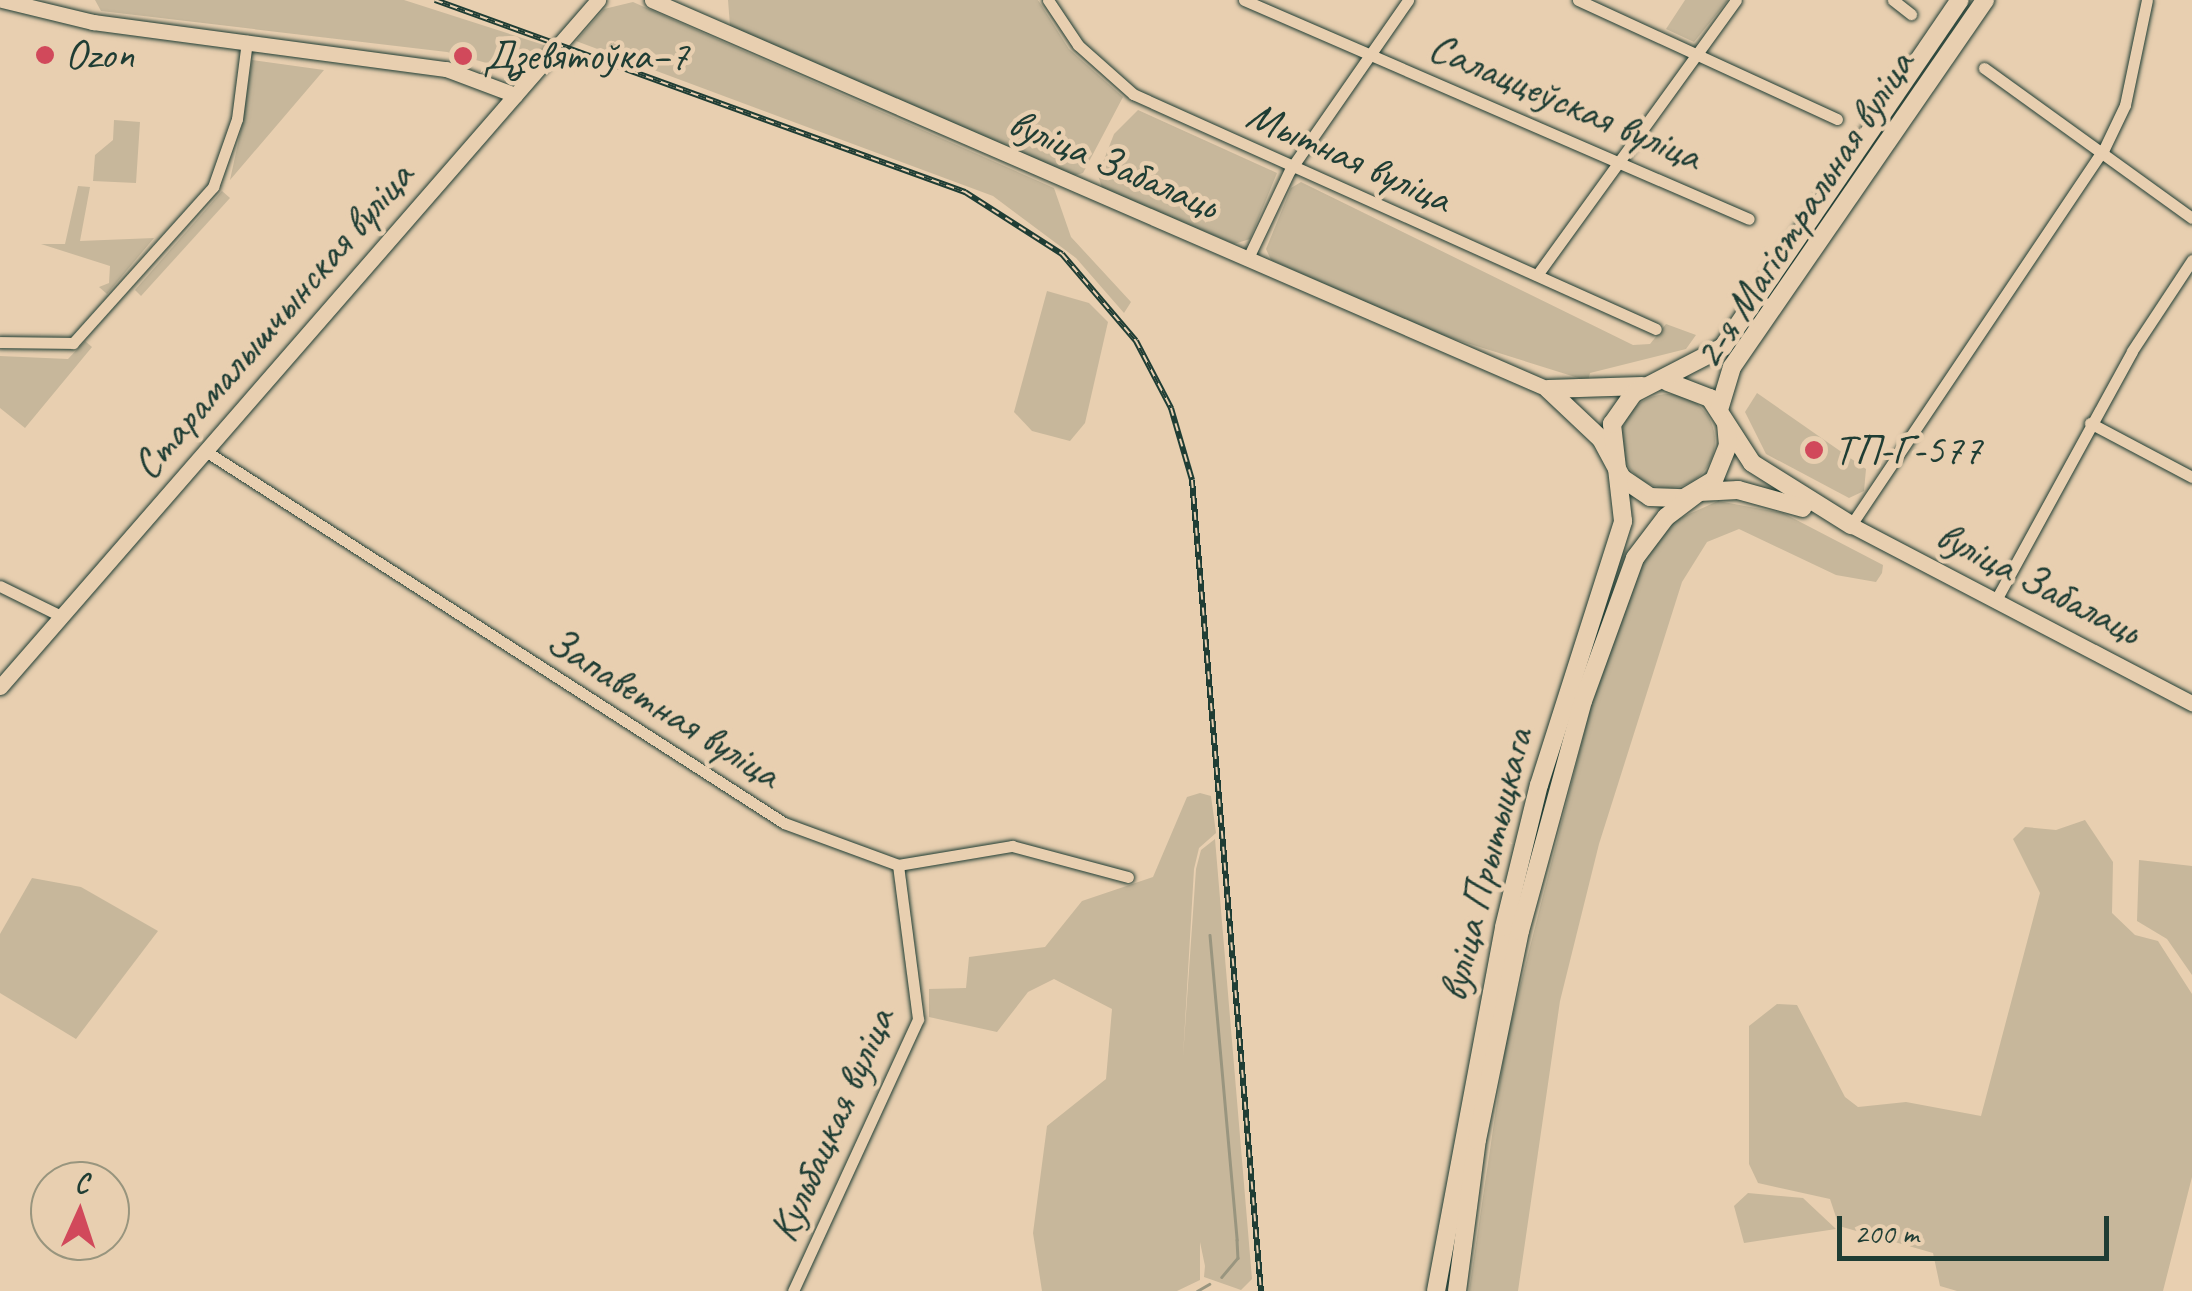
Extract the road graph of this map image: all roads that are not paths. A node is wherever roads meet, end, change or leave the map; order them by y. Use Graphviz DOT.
graph roads {
  1 [pos="2,0"];
  2 [pos="80,0"];
  3 [pos="598,0"];
  4 [pos="652,0"];
  5 [pos="1048,0"];
  6 [pos="1408,0"];
  7 [pos="1578,0"];
  8 [pos="1736,0"];
  9 [pos="1893,0"];
  10 [pos="1960,0"];
  11 [pos="1985,0"];
  12 [pos="2147,0"];
  13 [pos="1252,2"];
  14 [pos="68,12"];
  15 [pos="1911,14"];
  16 [pos="248,41"];
  17 [pos="1697,54"];
  18 [pos="1370,55"];
  19 [pos="1984,68"];
  20 [pos="515,94"];
  21 [pos="1837,120"];
  22 [pos="2104,150"];
  23 [pos="1622,163"];
  24 [pos="1290,170"];
  25 [pos="2192,218"];
  26 [pos="1750,219"];
  27 [pos="1247,260"];
  28 [pos="2192,260"];
  29 [pos="1537,276"];
  30 [pos="1656,329"];
  31 [pos="0,342"];
  32 [pos="1654,384"];
  33 [pos="1548,389"];
  34 [pos="1720,410"];
  35 [pos="2090,423"];
  36 [pos="206,452"];
  37 [pos="1614,464"];
  38 [pos="2192,477"];
  39 [pos="1700,492"];
  40 [pos="1851,525"];
  41 [pos="0,586"];
  42 [pos="1997,598"];
  43 [pos="61,616"];
  44 [pos="0,687"];
  45 [pos="2192,704"];
  46 [pos="898,865"];
  47 [pos="1128,876"];
  48 [pos="793,1291"];
  49 [pos="1436,1291"];
  50 [pos="1457,1291"];
  1 -- 14 [label="main road"];
  2 -- 14 [label="main road"];
  3 -- 20 [label="main road, Старамалышчынская вуліца"];
  4 -- 27 [label="main road, вуліца Забалаць"];
  5 -- 24 [label="street, Мытная вуліца"];
  6 -- 18 [label="street"];
  7 -- 17 [label="street"];
  8 -- 17 [label="street"];
  9 -- 15 [label="street"];
  10 -- 32 [label="main road, 2-я Магістральная вуліца"];
  11 -- 34 [label="main road, 2-я Магістральная вуліца"];
  12 -- 22 [label="street"];
  13 -- 18 [label="street, Салаццеўская вуліца"];
  14 -- 16 [label="main road"];
  16 -- 20 [label="main road"];
  16 -- 31 [label="street"];
  17 -- 21 [label="street"];
  17 -- 23 [label="street"];
  18 -- 23 [label="street, Салаццеўская вуліца"];
  18 -- 24 [label="street"];
  19 -- 22 [label="street"];
  20 -- 36 [label="main road, Старамалышчынская вуліца"];
  22 -- 25 [label="street"];
  22 -- 40 [label="street"];
  23 -- 26 [label="street, Салаццеўская вуліца"];
  23 -- 29 [label="street"];
  24 -- 27 [label="street"];
  24 -- 29 [label="street, Мытная вуліца"];
  27 -- 33 [label="main road, вуліца Забалаць"];
  28 -- 35 [label="street"];
  29 -- 30 [label="street, Мытная вуліца"];
  32 -- 33 [label="main road"];
  32 -- 34 [label="main road"];
  32 -- 37 [label="main road"];
  33 -- 37 [label="main road"];
  34 -- 39 [label="main road"];
  34 -- 40 [label="main road"];
  35 -- 38 [label="street"];
  35 -- 42 [label="street"];
  36 -- 43 [label="main road, Старамалышчынская вуліца"];
  36 -- 46 [label="street, Запаветная вуліца"];
  37 -- 39 [label="main road"];
  37 -- 49 [label="main road, вуліца Прытыцкага"];
  39 -- 40 [label="main road"];
  39 -- 50 [label="main road, вуліца Прытыцкага"];
  40 -- 42 [label="main road, вуліца Забалаць"];
  41 -- 43 [label="street"];
  42 -- 45 [label="main road, вуліца Забалаць"];
  43 -- 44 [label="main road, Старамалышчынская вуліца"];
  46 -- 47 [label="street"];
  46 -- 48 [label="street, Кульбацкая вуліца"];
}
